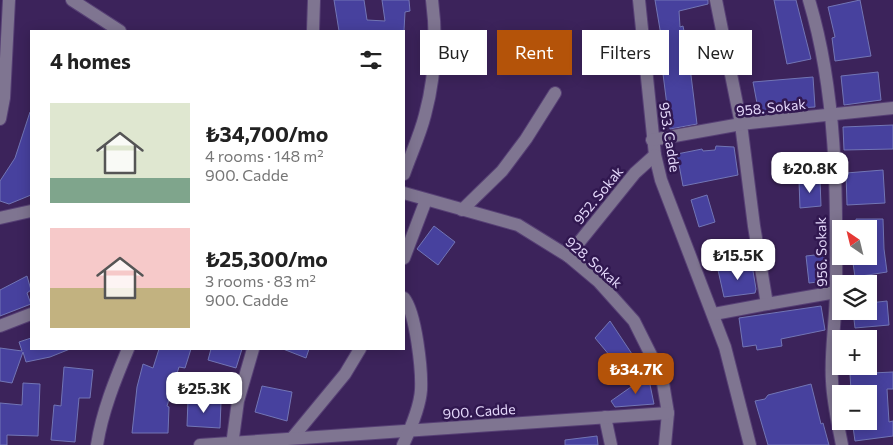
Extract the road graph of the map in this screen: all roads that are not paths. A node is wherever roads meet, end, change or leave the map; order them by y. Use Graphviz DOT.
graph roads {
  1 [pos="72,0"];
  2 [pos="314,0"];
  3 [pos="432,0"];
  4 [pos="639,0"];
  5 [pos="716,0"];
  6 [pos="809,0"];
  7 [pos="6,5"];
  8 [pos="118,30"];
  9 [pos="313,30"];
  10 [pos="555,93"];
  11 [pos="893,108"];
  12 [pos="1,111"];
  13 [pos="831,116"];
  14 [pos="741,124"];
  15 [pos="652,140"];
  16 [pos="655,155"];
  17 [pos="405,171"];
  18 [pos="405,193"];
  19 [pos="426,200"];
  20 [pos="462,210"];
  21 [pos="30,212"];
  22 [pos="0,218"];
  23 [pos="405,255"];
  24 [pos="568,256"];
  25 [pos="836,275"];
  26 [pos="832,293"];
  27 [pos="405,299"];
  28 [pos="767,304"];
  29 [pos="30,314"];
  30 [pos="714,314"];
  31 [pos="835,320"];
  32 [pos="0,326"];
  33 [pos="128,350"];
  34 [pos="253,350"];
  35 [pos="359,350"];
  36 [pos="668,413"];
  37 [pos="605,417"];
  38 [pos="410,430"];
  39 [pos="292,437"];
  40 [pos="232,444"];
  41 [pos="97,445"];
  42 [pos="200,445"];
  43 [pos="403,445"];
  44 [pos="611,445"];
  45 [pos="665,445"];
  46 [pos="750,445"];
  47 [pos="842,445"];
  1 -- 8 [label="street"];
  2 -- 9 [label="street"];
  3 -- 17 [label="street"];
  4 -- 15 [label="street, 953. Cadde"];
  5 -- 14 [label="street"];
  6 -- 13 [label="street, 956. Sokak"];
  7 -- 12 [label="street"];
  10 -- 20 [label="street"];
  11 -- 13 [label="street, 958. Sokak"];
  13 -- 14 [label="street, 958. Sokak"];
  13 -- 25 [label="street, 956. Sokak"];
  14 -- 15 [label="street, 958. Sokak"];
  14 -- 28 [label="street"];
  15 -- 16 [label="street, 953. Cadde"];
  16 -- 24 [label="street, 952. Sokak"];
  16 -- 30 [label="street, 953. Cadde"];
  18 -- 19 [label="street, 928. Sokak"];
  19 -- 20 [label="street, 928. Sokak"];
  19 -- 23 [label="street"];
  20 -- 24 [label="street, 928. Sokak"];
  21 -- 22 [label="street"];
  24 -- 36 [label="street, 928. Sokak"];
  26 -- 28 [label="street"];
  27 -- 38 [label="street"];
  28 -- 30 [label="street"];
  29 -- 32 [label="street"];
  30 -- 46 [label="street, 953. Cadde"];
  31 -- 47 [label="street, 956. Sokak"];
  33 -- 41 [label="street"];
  34 -- 40 [label="street"];
  35 -- 39 [label="street"];
  36 -- 37 [label="street, 900. Cadde"];
  36 -- 45 [label="street, 928. Sokak"];
  37 -- 38 [label="street, 900. Cadde"];
  37 -- 44 [label="street"];
  38 -- 39 [label="street, 900. Cadde"];
  38 -- 43 [label="street"];
  39 -- 40 [label="street, 900. Cadde"];
  40 -- 42 [label="street, 900. Cadde"];
}
